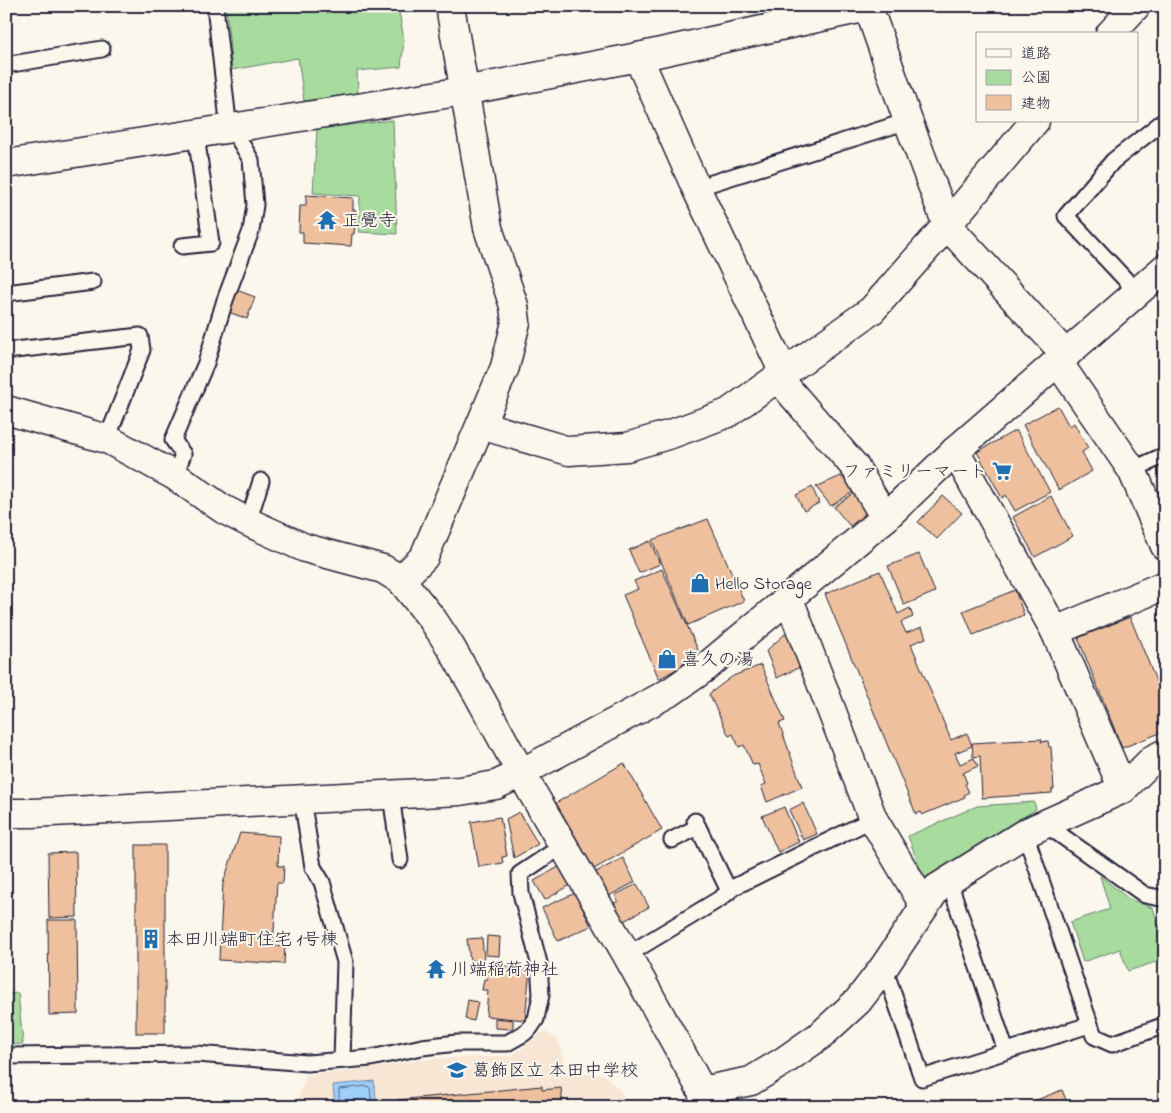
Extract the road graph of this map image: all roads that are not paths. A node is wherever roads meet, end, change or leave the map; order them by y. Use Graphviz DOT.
graph roads {
  1 [pos="215,6"];
  2 [pos="450,6"];
  3 [pos="869,6"];
  4 [pos="1136,6"];
  5 [pos="1112,32"];
  6 [pos="102,50"];
  7 [pos="638,57"];
  8 [pos="6,65"];
  9 [pos="464,91"];
  10 [pos="1165,120"];
  11 [pos="908,121"];
  12 [pos="1034,122"];
  13 [pos="231,129"];
  14 [pos="196,135"];
  15 [pos="6,164"];
  16 [pos="696,188"];
  17 [pos="947,225"];
  18 [pos="182,246"];
  19 [pos="1165,268"];
  20 [pos="93,282"];
  21 [pos="1137,292"];
  22 [pos="6,293"];
  23 [pos="6,351"];
  24 [pos="1062,358"];
  25 [pos="781,376"];
  26 [pos="6,410"];
  27 [pos="486,427"];
  28 [pos="107,439"];
  29 [pos="955,451"];
  30 [pos="1165,455"];
  31 [pos="1132,470"];
  32 [pos="175,476"];
  33 [pos="261,480"];
  34 [pos="885,518"];
  35 [pos="248,522"];
  36 [pos="1165,546"];
  37 [pos="401,580"];
  38 [pos="1165,585"];
  39 [pos="789,599"];
  40 [pos="1055,631"];
  41 [pos="1165,753"];
  42 [pos="521,773"];
  43 [pos="1123,789"];
  44 [pos="391,795"];
  45 [pos="302,799"];
  46 [pos="6,813"];
  47 [pos="873,819"];
  48 [pos="1035,828"];
  49 [pos="672,840"];
  50 [pos="563,848"];
  51 [pos="400,860"];
  52 [pos="948,881"];
  53 [pos="729,891"];
  54 [pos="1165,899"];
  55 [pos="924,905"];
  56 [pos="627,955"];
  57 [pos="884,967"];
  58 [pos="1089,1025"];
  59 [pos="1165,1026"];
  60 [pos="1006,1052"];
  61 [pos="6,1056"];
  62 [pos="342,1060"];
  63 [pos="703,1099"];
  1 -- 13 [label="lane"];
  2 -- 9 [label="street"];
  3 -- 7 [label="street"];
  3 -- 11 [label="street"];
  4 -- 5 [label="street"];
  6 -- 8 [label="lane"];
  7 -- 9 [label="street"];
  7 -- 16 [label="street"];
  9 -- 13 [label="street"];
  9 -- 27 [label="street"];
  10 -- 21 [label="lane"];
  11 -- 16 [label="lane"];
  11 -- 17 [label="street"];
  12 -- 17 [label="street"];
  13 -- 14 [label="street"];
  13 -- 32 [label="lane"];
  14 -- 15 [label="street"];
  14 -- 18 [label="lane"];
  16 -- 25 [label="street"];
  17 -- 24 [label="street"];
  17 -- 25 [label="street"];
  19 -- 21 [label="street"];
  20 -- 22 [label="lane"];
  21 -- 24 [label="street"];
  23 -- 28 [label="lane"];
  24 -- 29 [label="street"];
  24 -- 31 [label="street"];
  25 -- 27 [label="street"];
  25 -- 34 [label="street"];
  26 -- 28 [label="street"];
  27 -- 37 [label="street"];
  28 -- 32 [label="street"];
  29 -- 34 [label="street"];
  29 -- 40 [label="street"];
  30 -- 31 [label="lane"];
  31 -- 36 [label="street"];
  32 -- 35 [label="street"];
  33 -- 35 [label="lane"];
  34 -- 39 [label="street"];
  35 -- 37 [label="street"];
  37 -- 42 [label="street"];
  38 -- 40 [label="street"];
  39 -- 42 [label="street"];
  39 -- 47 [label="street"];
  40 -- 43 [label="street"];
  41 -- 43 [label="street"];
  42 -- 44 [label="street"];
  42 -- 50 [label="street"];
  43 -- 48 [label="street"];
  44 -- 45 [label="street"];
  44 -- 51 [label="lane"];
  45 -- 46 [label="street"];
  45 -- 62 [label="lane"];
  47 -- 53 [label="lane"];
  47 -- 55 [label="street"];
  48 -- 52 [label="street"];
  48 -- 54 [label="lane"];
  48 -- 58 [label="lane"];
  49 -- 53 [label="lane"];
  50 -- 56 [label="street"];
  50 -- 62 [label="lane"];
  52 -- 55 [label="street"];
  52 -- 60 [label="lane"];
  53 -- 56 [label="lane"];
  55 -- 57 [label="street"];
  56 -- 63 [label="street"];
  57 -- 60 [label="lane"];
  57 -- 63 [label="street"];
  58 -- 59 [label="lane"];
  58 -- 60 [label="lane"];
  61 -- 62 [label="lane"];
}
